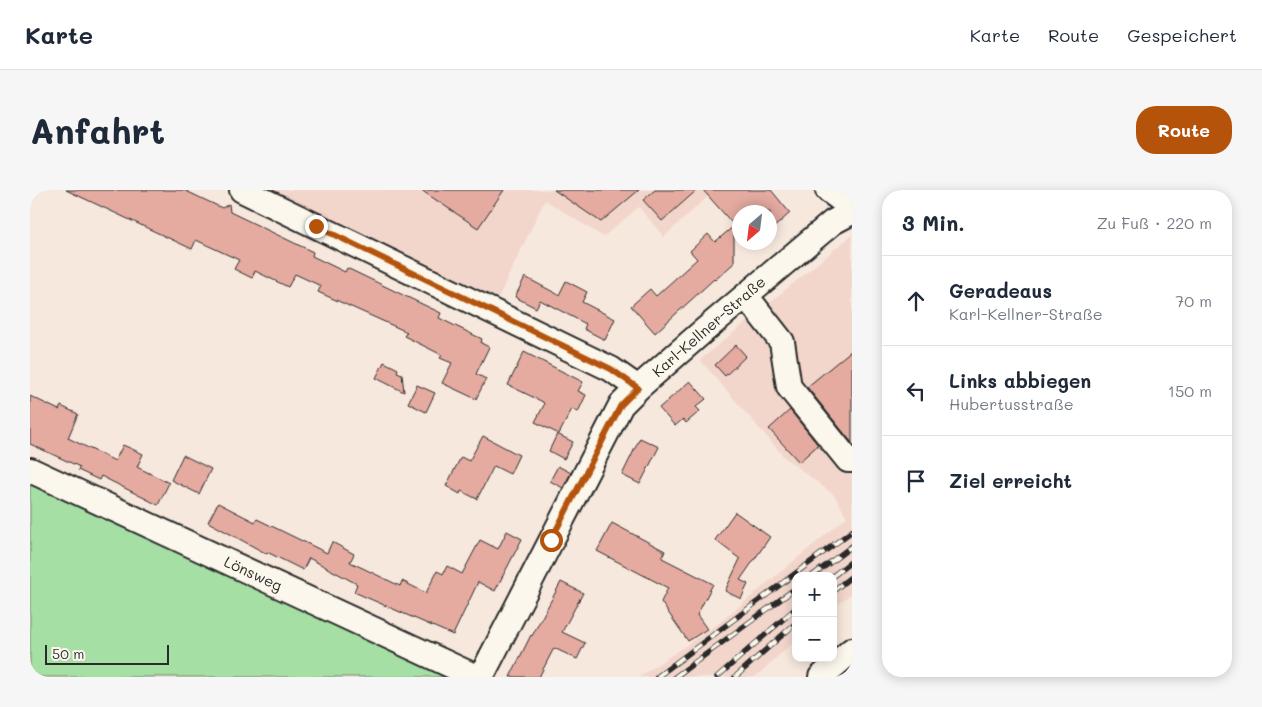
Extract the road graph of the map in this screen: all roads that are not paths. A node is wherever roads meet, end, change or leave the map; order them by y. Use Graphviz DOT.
graph roads {
  1 [pos="242,190"];
  2 [pos="828,190"];
  3 [pos="852,208"];
  4 [pos="852,212"];
  5 [pos="746,296"];
  6 [pos="638,388"];
  7 [pos="852,460"];
  8 [pos="30,470"];
  9 [pos="852,650"];
  10 [pos="476,677"];
  11 [pos="480,677"];
  12 [pos="821,677"];
  1 -- 6 [label="street"];
  2 -- 3 [label="street"];
  4 -- 5 [label="street, Karl-Kellner-Straße"];
  5 -- 6 [label="street, Karl-Kellner-Straße"];
  5 -- 7 [label="street"];
  6 -- 11 [label="street, Karl-Kellner-Straße"];
  8 -- 10 [label="street, Lönsweg"];
  9 -- 12 [label="street"];
}
